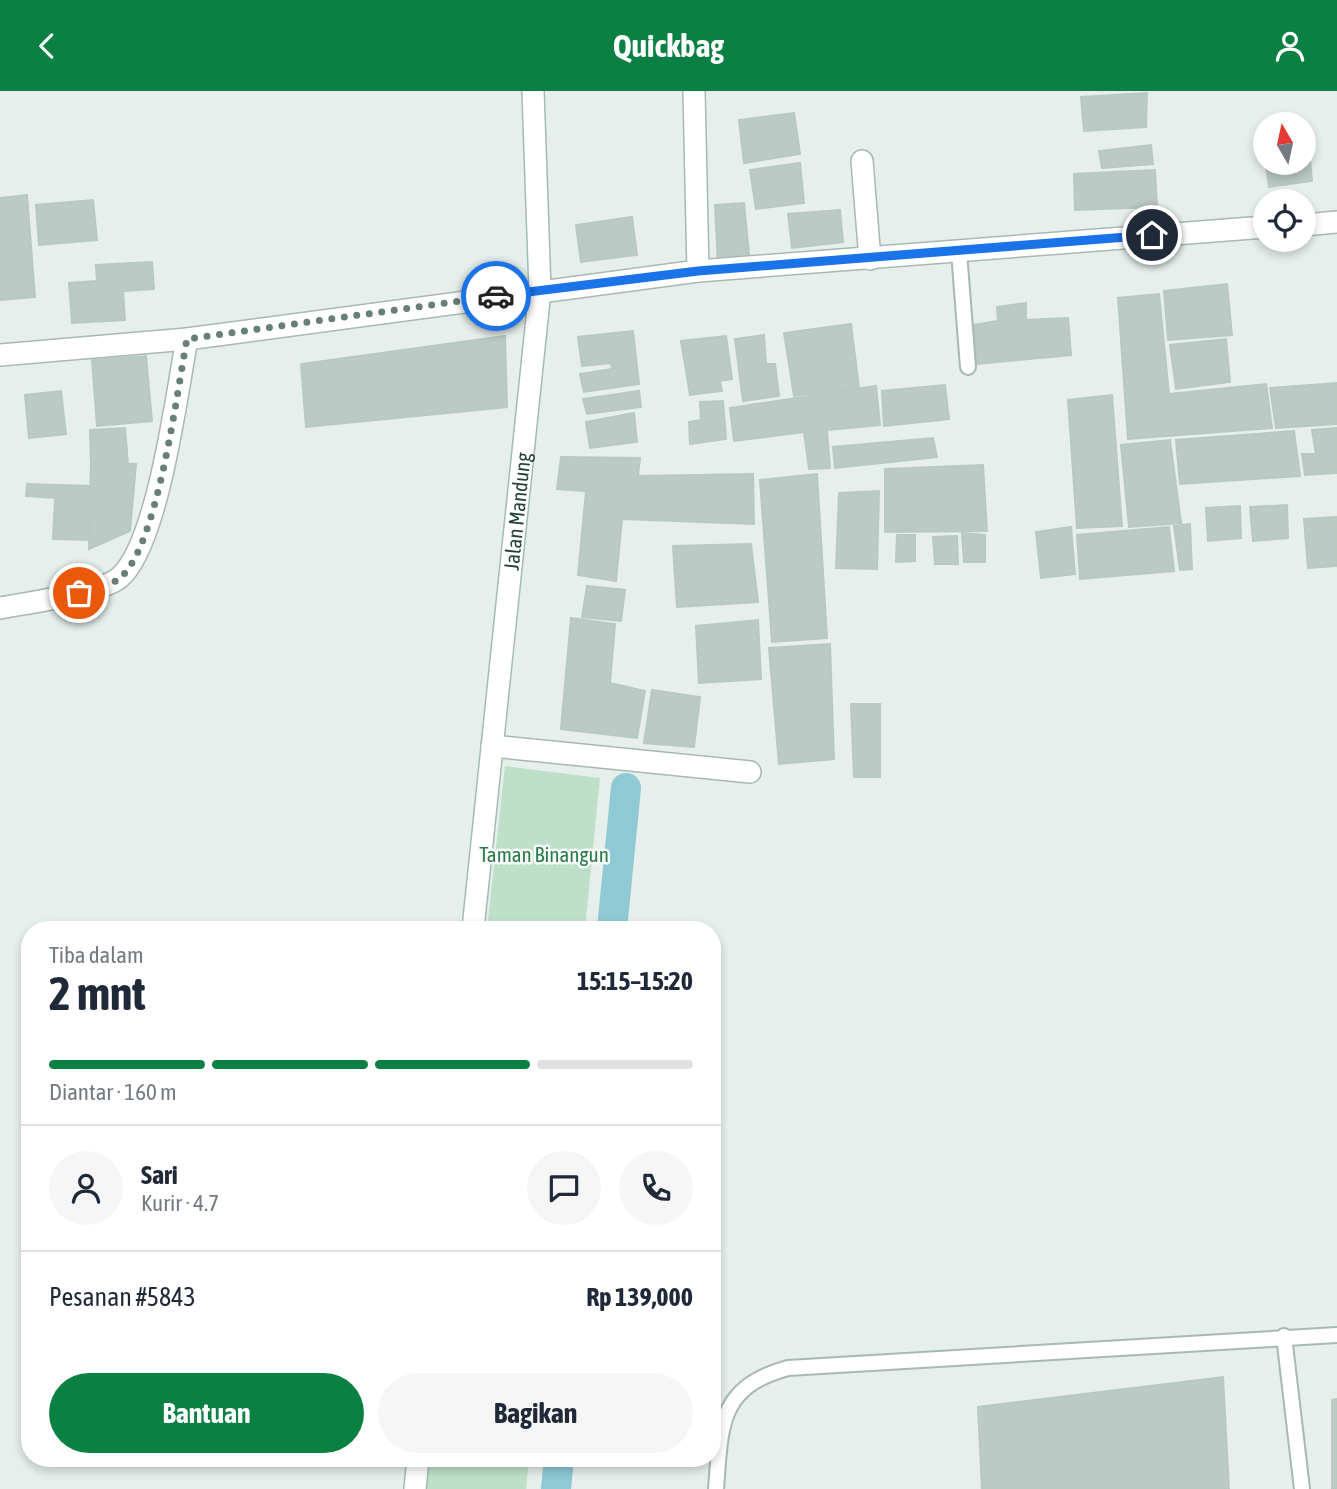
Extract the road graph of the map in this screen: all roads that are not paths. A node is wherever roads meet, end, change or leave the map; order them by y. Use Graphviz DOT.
graph roads {
  1 [pos="533,91"];
  2 [pos="694,91"];
  3 [pos="862,161"];
  4 [pos="1337,222"];
  5 [pos="1316,224"];
  6 [pos="1253,228"];
  7 [pos="959,251"];
  8 [pos="870,259"];
  9 [pos="698,271"];
  10 [pos="540,290"];
  11 [pos="187,339"];
  12 [pos="0,355"];
  13 [pos="968,367"];
  14 [pos="0,608"];
  15 [pos="492,746"];
  16 [pos="750,772"];
  17 [pos="474,921"];
  18 [pos="1337,1335"];
  19 [pos="1283,1336"];
  20 [pos="721,1434"];
  21 [pos="417,1467"];
  22 [pos="718,1467"];
  23 [pos="415,1489"];
  24 [pos="716,1489"];
  25 [pos="1302,1489"];
  1 -- 10 [label="street, Jalan Mandung"];
  2 -- 9 [label="street"];
  3 -- 8 [label="street"];
  4 -- 5 [label="street"];
  6 -- 7 [label="street"];
  7 -- 8 [label="street"];
  7 -- 13 [label="lane"];
  8 -- 9 [label="street"];
  9 -- 10 [label="street"];
  10 -- 11 [label="street"];
  10 -- 15 [label="street, Jalan Mandung"];
  11 -- 12 [label="street"];
  11 -- 14 [label="street"];
  15 -- 16 [label="street"];
  15 -- 17 [label="street, Jalan Mandung"];
  18 -- 19 [label="lane"];
  19 -- 20 [label="lane"];
  19 -- 25 [label="lane"];
  21 -- 23 [label="street"];
  22 -- 24 [label="lane"];
}
